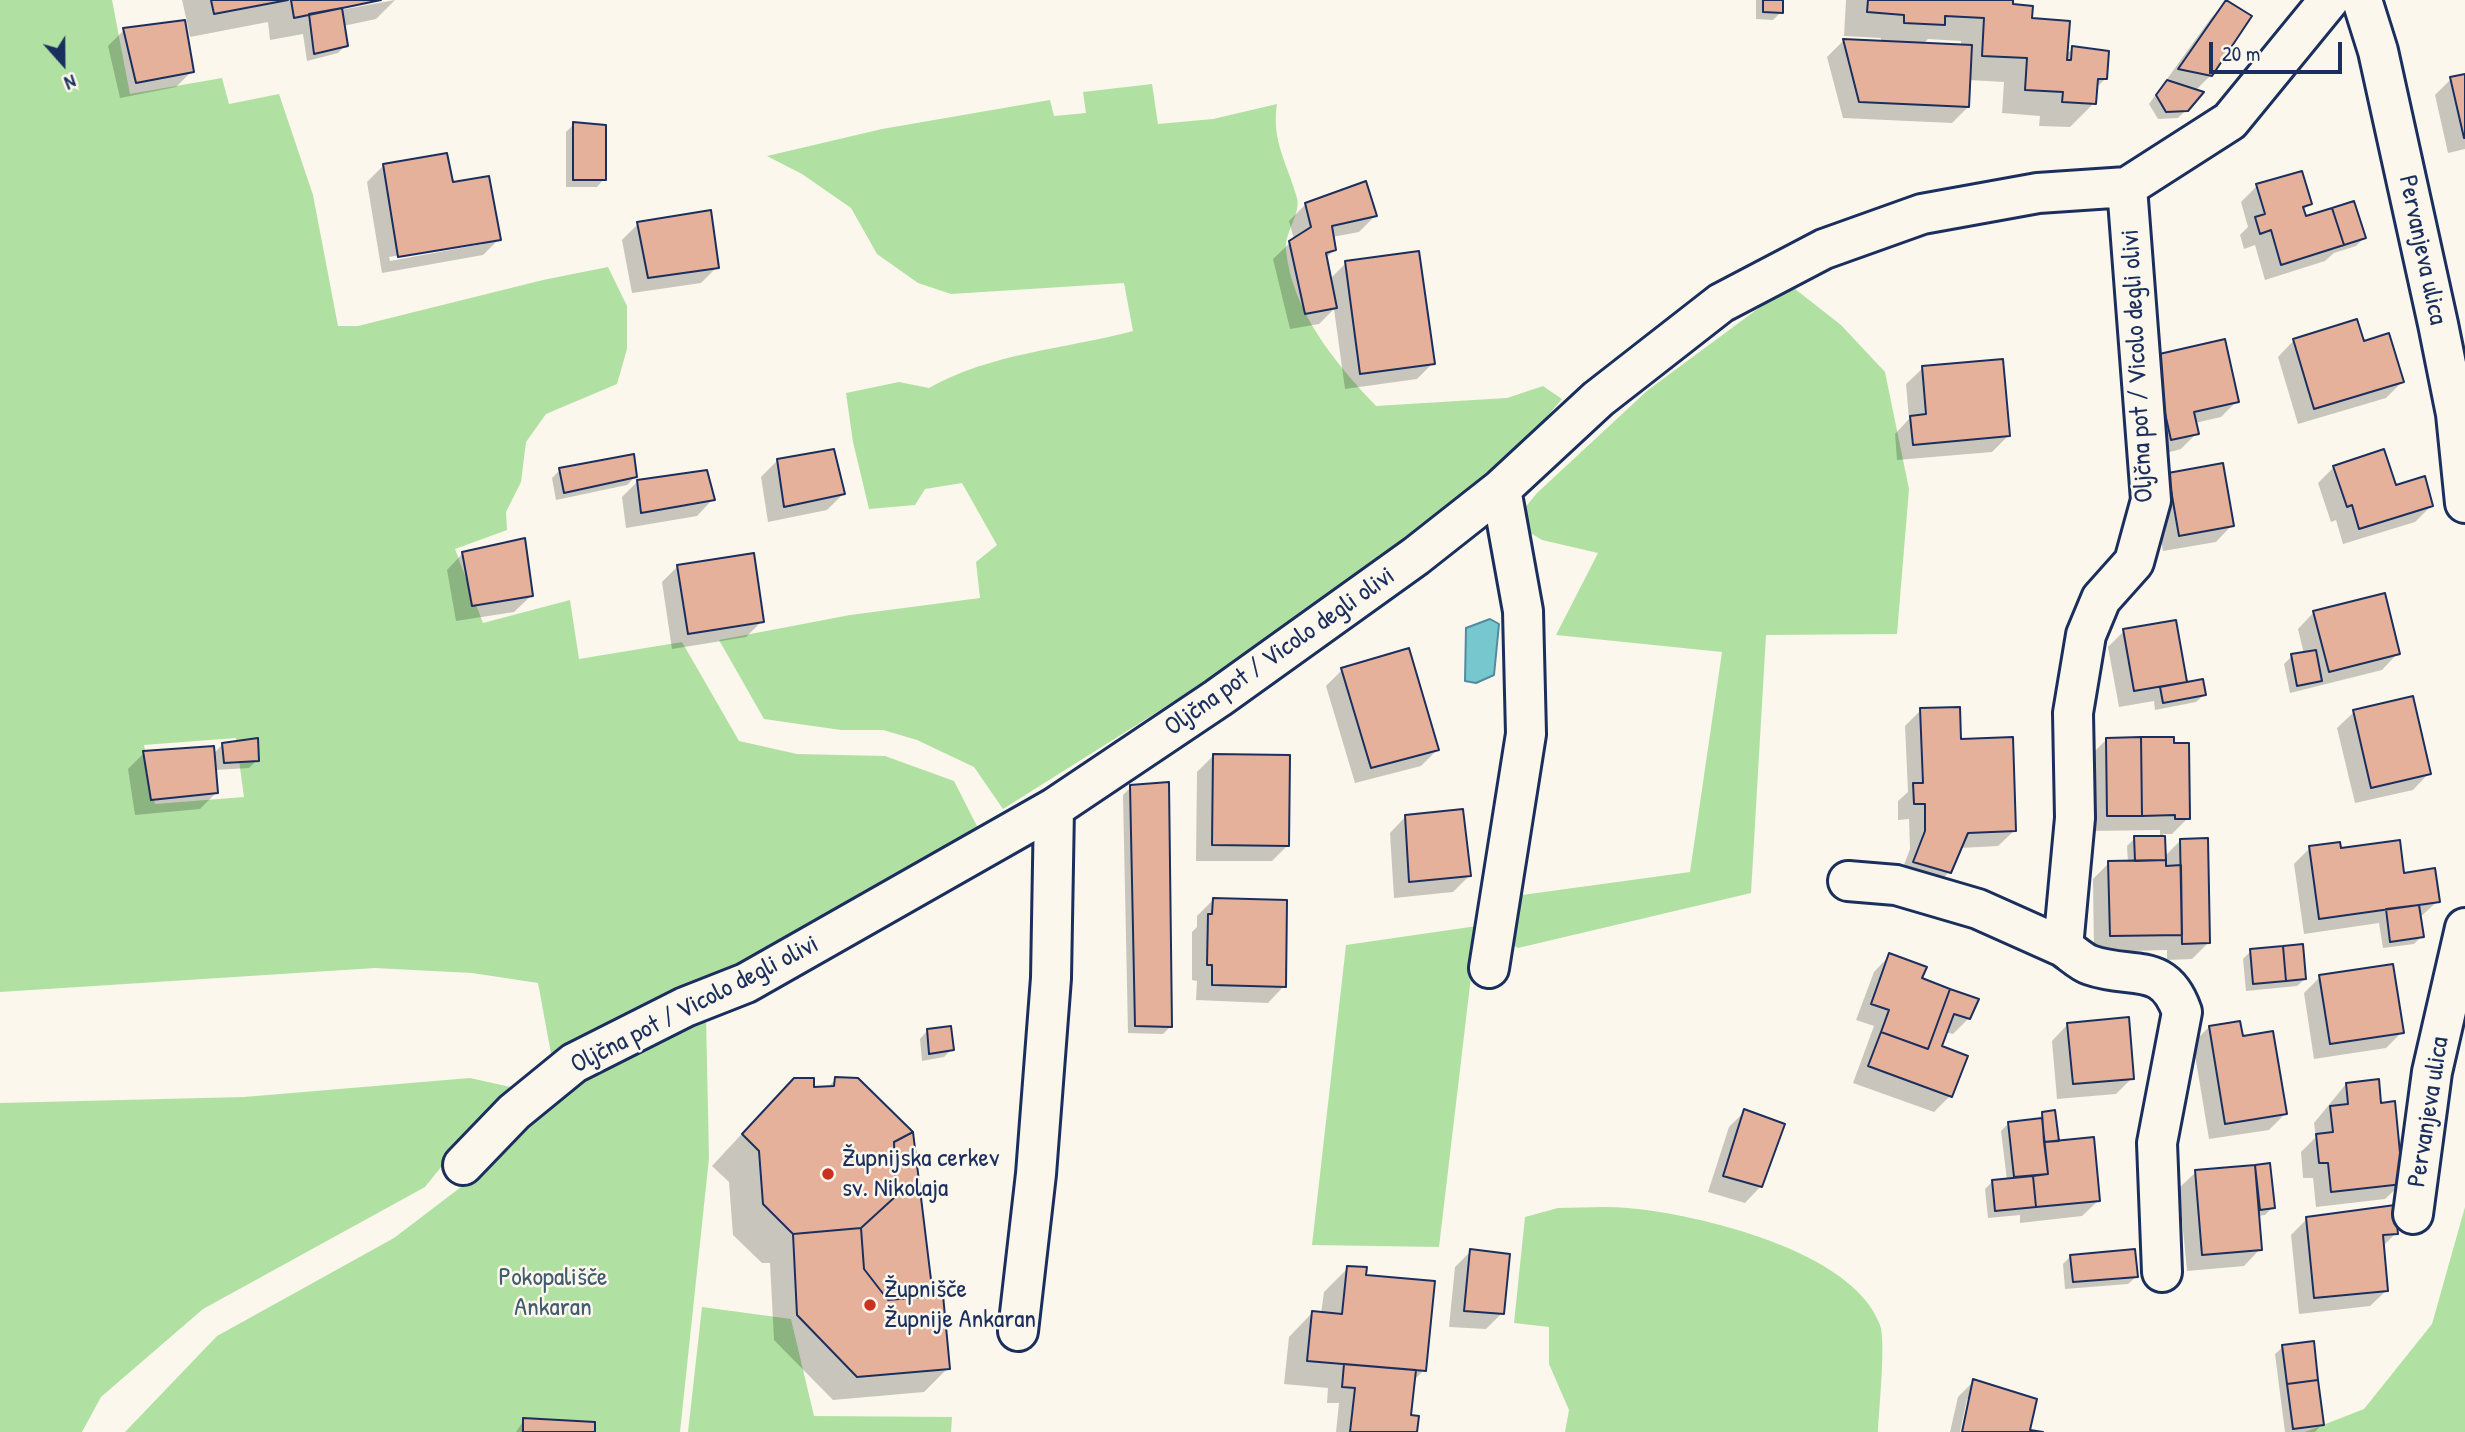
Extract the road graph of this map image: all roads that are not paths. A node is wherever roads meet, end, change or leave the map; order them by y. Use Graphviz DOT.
graph roads {
  1 [pos="2329,0"];
  2 [pos="2362,0"];
  3 [pos="2127,187"];
  4 [pos="1501,489"];
  5 [pos="2465,503"];
  6 [pos="1054,808"];
  7 [pos="1848,881"];
  8 [pos="2465,928"];
  9 [pos="2063,947"];
  10 [pos="1489,968"];
  11 [pos="463,1165"];
  12 [pos="2413,1214"];
  13 [pos="2162,1272"];
  14 [pos="1018,1331"];
  1 -- 3 [label="street, Oljčna pot / Vicolo degli olivi"];
  2 -- 5 [label="street, Pervanjeva ulica"];
  3 -- 4 [label="street, Oljčna pot / Vicolo degli olivi"];
  3 -- 9 [label="street, Oljčna pot / Vicolo degli olivi"];
  4 -- 6 [label="street, Oljčna pot / Vicolo degli olivi"];
  4 -- 10 [label="street"];
  6 -- 11 [label="street, Oljčna pot / Vicolo degli olivi"];
  6 -- 14 [label="street"];
  7 -- 9 [label="street"];
  8 -- 12 [label="street, Pervanjeva ulica"];
  9 -- 13 [label="street"];
}
